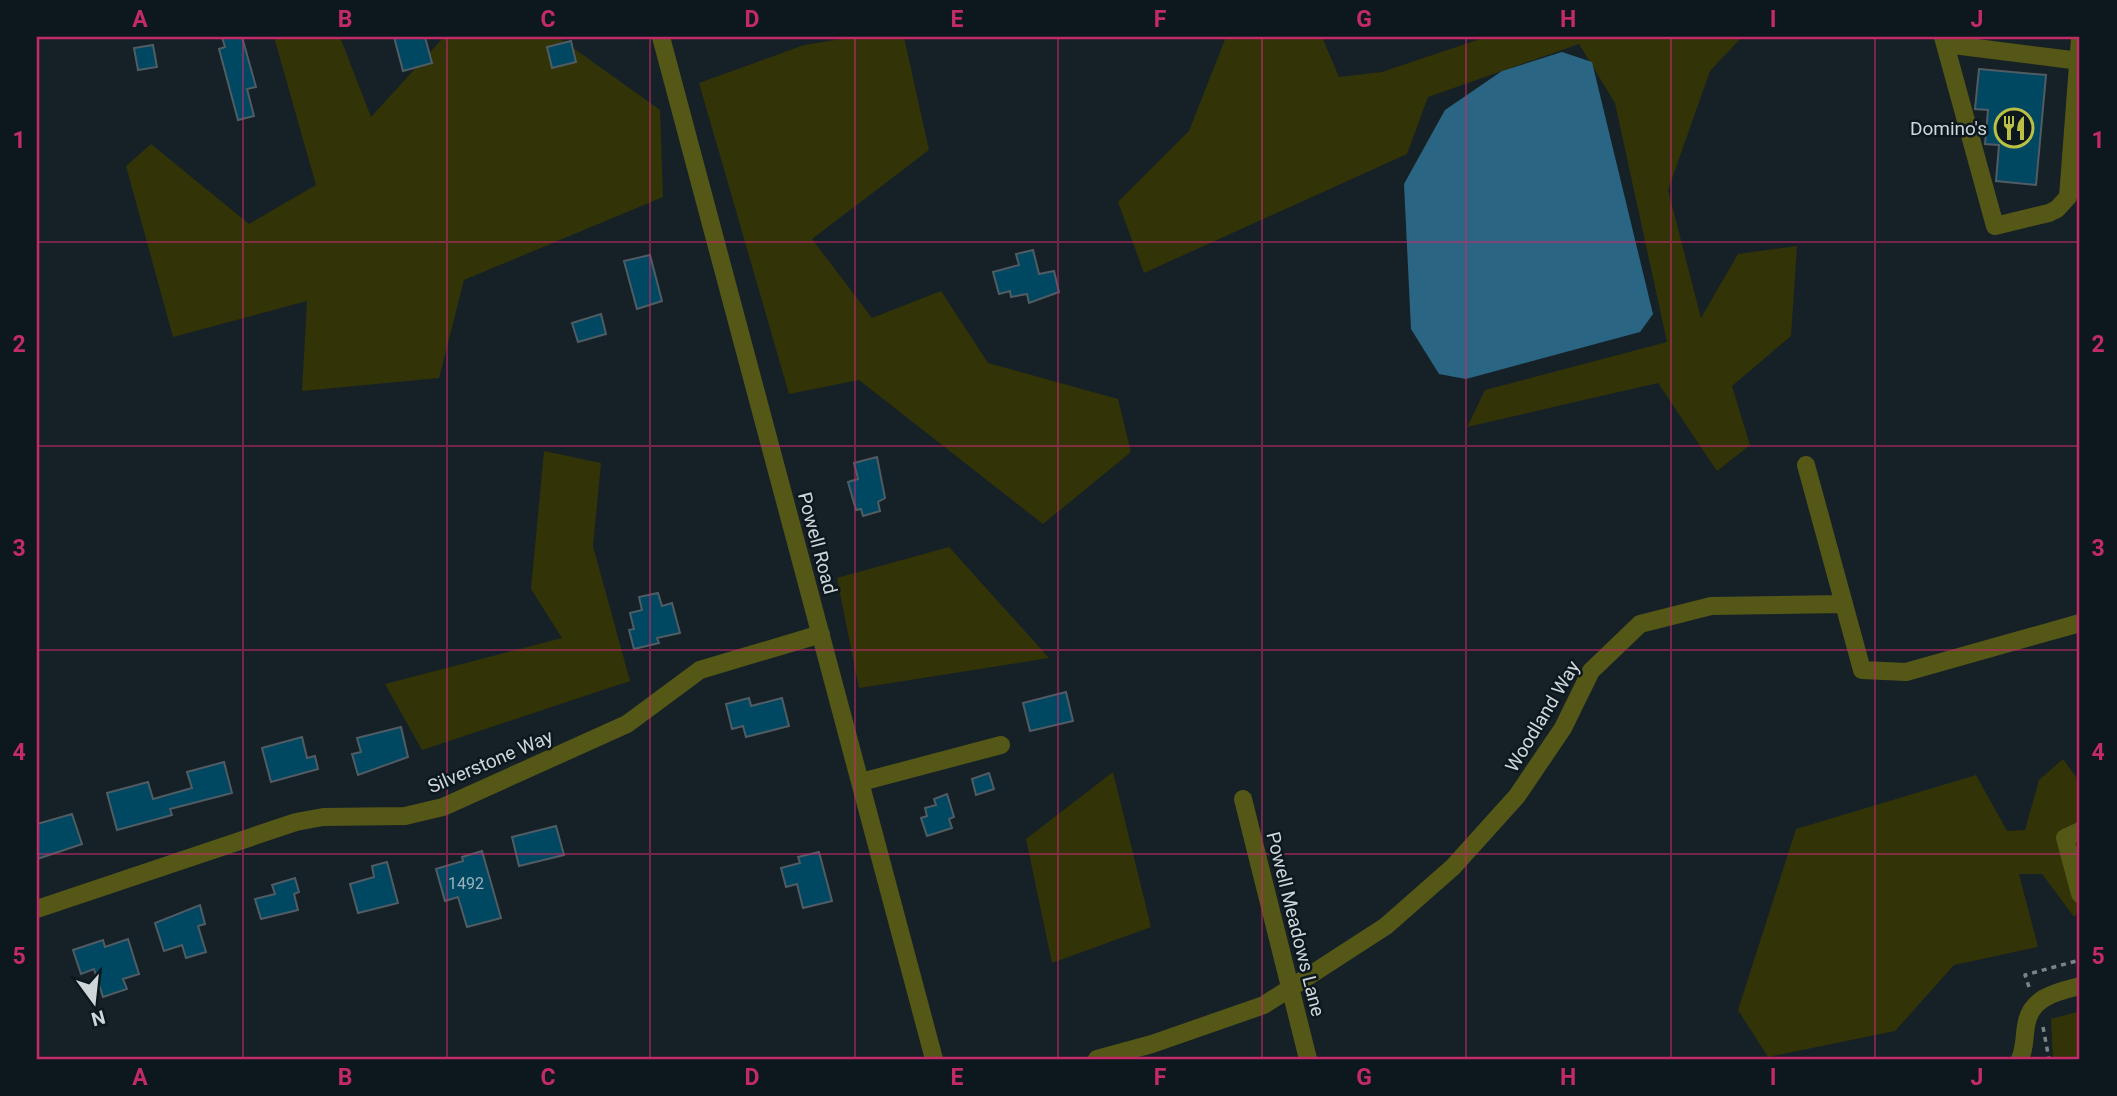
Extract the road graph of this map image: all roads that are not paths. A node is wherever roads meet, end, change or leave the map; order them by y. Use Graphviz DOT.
graph roads {
  1 [pos="661,37"];
  2 [pos="2080,39"];
  3 [pos="1944,40"];
  4 [pos="2079,61"];
  5 [pos="1806,465"];
  6 [pos="1842,604"];
  7 [pos="2080,623"];
  8 [pos="821,635"];
  9 [pos="1001,745"];
  10 [pos="860,782"];
  11 [pos="1243,799"];
  12 [pos="2080,831"];
  13 [pos="2080,894"];
  14 [pos="37,909"];
  15 [pos="2080,986"];
  16 [pos="1289,988"];
  17 [pos="1117,1057"];
  18 [pos="934,1059"];
  19 [pos="1097,1059"];
  20 [pos="1308,1059"];
  21 [pos="2020,1059"];
  1 -- 8 [label="street, Powell Road"];
  2 -- 4 [label="street"];
  3 -- 4 [label="street"];
  3 -- 4 [label="street"];
  5 -- 6 [label="street"];
  6 -- 7 [label="street"];
  6 -- 16 [label="street, Woodland Way"];
  8 -- 10 [label="street, Powell Road"];
  8 -- 14 [label="street, Silverstone Way"];
  9 -- 10 [label="street"];
  10 -- 18 [label="street, Powell Road"];
  11 -- 16 [label="street, Powell Meadows Lane"];
  12 -- 13 [label="street"];
  15 -- 21 [label="street"];
  16 -- 17 [label="street, Woodland Way"];
  16 -- 20 [label="street, Powell Meadows Lane"];
  17 -- 19 [label="street, Woodland Way"];
}
